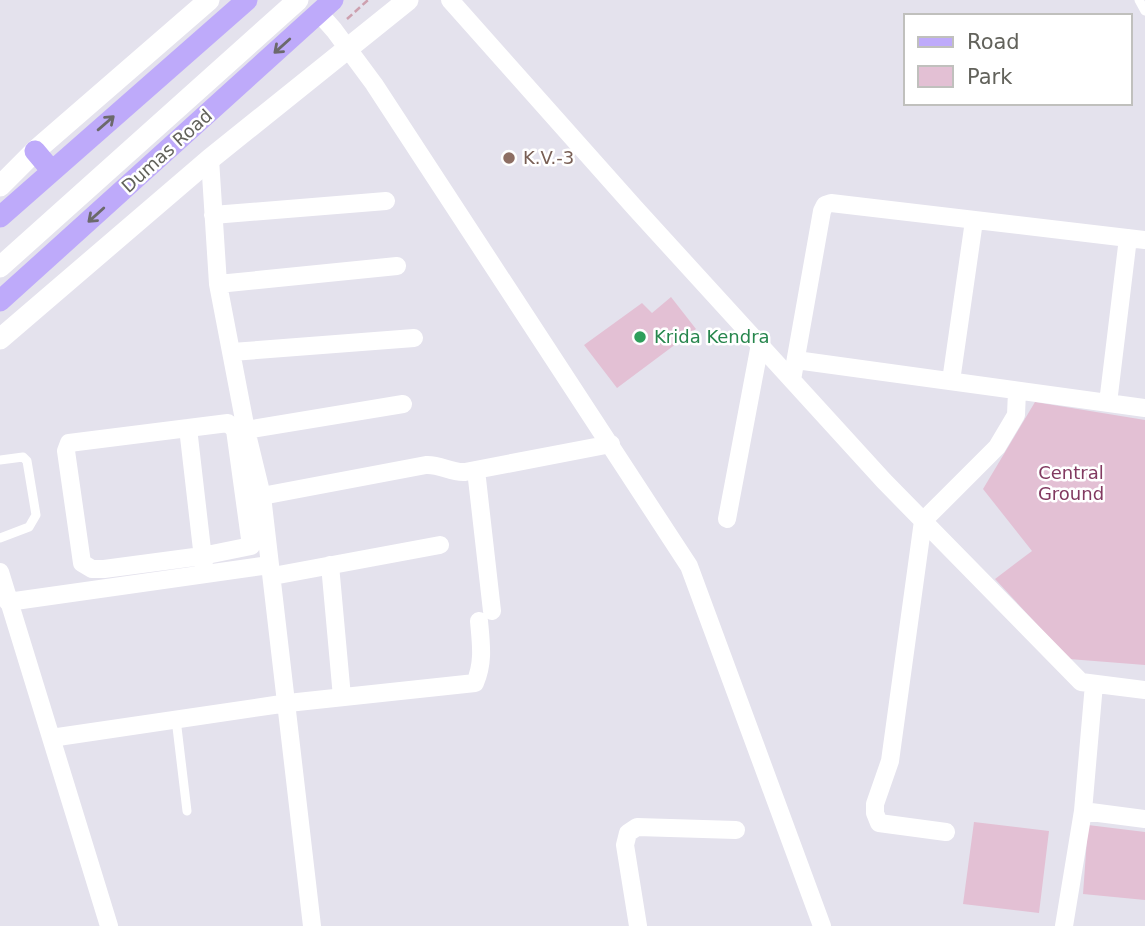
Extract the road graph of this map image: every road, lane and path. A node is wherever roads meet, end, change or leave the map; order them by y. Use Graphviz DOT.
graph roads {
  1 [pos="209,0"];
  2 [pos="247,0"];
  3 [pos="298,0"];
  4 [pos="368,0"];
  5 [pos="408,0"];
  6 [pos="450,0"];
  7 [pos="1139,0"];
  8 [pos="326,6"];
  9 [pos="1145,10"];
  10 [pos="351,15"];
  11 [pos="349,50"];
  12 [pos="35,152"];
  13 [pos="210,159"];
  14 [pos="51,170"];
  15 [pos="0,186"];
  16 [pos="386,201"];
  17 [pos="213,215"];
  18 [pos="0,217"];
  19 [pos="974,220"];
  20 [pos="1136,239"];
  21 [pos="397,266"];
  22 [pos="0,267"];
  23 [pos="218,284"];
  24 [pos="0,302"];
  25 [pos="414,338"];
  26 [pos="0,339"];
  27 [pos="760,344"];
  28 [pos="232,352"];
  29 [pos="796,360"];
  30 [pos="792,380"];
  31 [pos="951,381"];
  32 [pos="1017,391"];
  33 [pos="1108,403"];
  34 [pos="403,404"];
  35 [pos="1145,408"];
  36 [pos="188,428"];
  37 [pos="246,430"];
  38 [pos="611,444"];
  39 [pos="0,460"];
  40 [pos="476,470"];
  41 [pos="262,496"];
  42 [pos="727,519"];
  43 [pos="923,521"];
  44 [pos="0,538"];
  45 [pos="440,545"];
  46 [pos="204,565"];
  47 [pos="330,565"];
  48 [pos="87,568"];
  49 [pos="271,570"];
  50 [pos="0,572"];
  51 [pos="90,590"];
  52 [pos="8,602"];
  53 [pos="1094,684"];
  54 [pos="1145,690"];
  55 [pos="342,697"];
  56 [pos="288,703"];
  57 [pos="176,719"];
  58 [pos="51,738"];
  59 [pos="187,811"];
  60 [pos="1083,811"];
  61 [pos="1145,819"];
  62 [pos="736,830"];
  63 [pos="946,832"];
  64 [pos="109,926"];
  65 [pos="312,926"];
  66 [pos="638,926"];
  67 [pos="822,926"];
  68 [pos="1064,926"];
  1 -- 12 [label="street"];
  14 -- 2 [label="main road, one-way"];
  3 -- 22 [label="street"];
  4 -- 10 [label="path"];
  5 -- 11 [label="street"];
  6 -- 27 [label="street"];
  7 -- 9 [label="lane"];
  8 -- 11 [label="street"];
  8 -- 24 [label="main road, Dumas Road, one-way"];
  11 -- 13 [label="street"];
  11 -- 38 [label="street"];
  12 -- 14 [label="main road"];
  12 -- 15 [label="street"];
  13 -- 17 [label="street"];
  13 -- 26 [label="street"];
  14 -- 18 [label="main road"];
  16 -- 17 [label="street"];
  17 -- 23 [label="street"];
  19 -- 20 [label="street"];
  19 -- 29 [label="street"];
  19 -- 31 [label="street"];
  20 -- 33 [label="street"];
  21 -- 23 [label="street"];
  23 -- 28 [label="street"];
  25 -- 28 [label="street"];
  27 -- 30 [label="street"];
  27 -- 42 [label="street"];
  28 -- 37 [label="street"];
  29 -- 30 [label="street"];
  29 -- 31 [label="street"];
  30 -- 43 [label="street"];
  31 -- 32 [label="street"];
  32 -- 33 [label="street"];
  32 -- 43 [label="street"];
  33 -- 35 [label="street"];
  34 -- 37 [label="street"];
  36 -- 46 [label="street"];
  36 -- 46 [label="street"];
  36 -- 48 [label="street"];
  37 -- 41 [label="street"];
  38 -- 40 [label="street"];
  38 -- 67 [label="street"];
  39 -- 44 [label="lane"];
  40 -- 41 [label="street"];
  40 -- 55 [label="street"];
  41 -- 49 [label="street"];
  43 -- 53 [label="street"];
  43 -- 63 [label="street"];
  45 -- 47 [label="street"];
  46 -- 48 [label="street"];
  46 -- 49 [label="street"];
  46 -- 51 [label="street"];
  47 -- 49 [label="street"];
  47 -- 55 [label="street"];
  48 -- 51 [label="street"];
  49 -- 56 [label="street"];
  50 -- 52 [label="street"];
  51 -- 52 [label="street"];
  52 -- 58 [label="street"];
  53 -- 54 [label="street"];
  53 -- 60 [label="street"];
  55 -- 56 [label="street"];
  56 -- 57 [label="street"];
  56 -- 65 [label="street"];
  57 -- 58 [label="street"];
  57 -- 59 [label="lane"];
  58 -- 64 [label="street"];
  60 -- 61 [label="street"];
  60 -- 68 [label="street"];
  62 -- 66 [label="street"];
}
